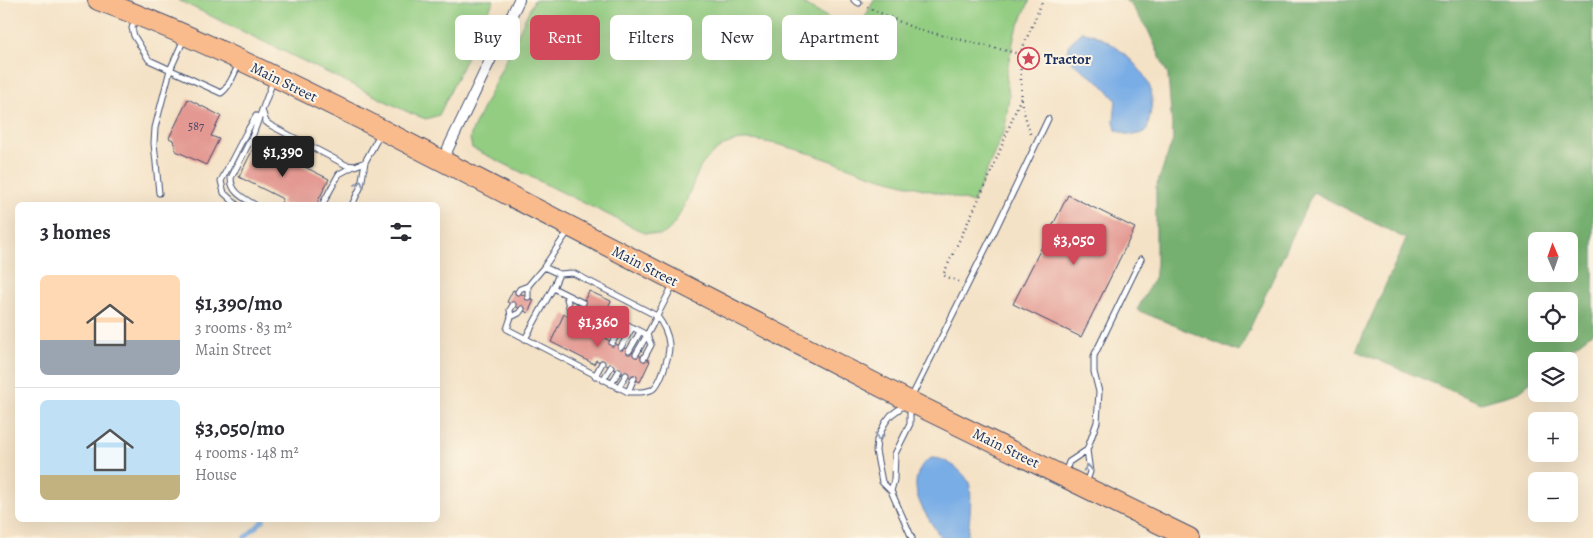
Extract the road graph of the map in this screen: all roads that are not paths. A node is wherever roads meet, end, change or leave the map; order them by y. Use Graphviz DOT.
graph roads {
  1 [pos="98,0"];
  2 [pos="519,0"];
  3 [pos="137,14"];
  4 [pos="186,36"];
  5 [pos="240,61"];
  6 [pos="170,70"];
  7 [pos="275,77"];
  8 [pos="262,107"];
  9 [pos="1048,119"];
  10 [pos="382,130"];
  11 [pos="442,161"];
  12 [pos="366,162"];
  13 [pos="355,166"];
  14 [pos="159,193"];
  15 [pos="234,202"];
  16 [pos="250,202"];
  17 [pos="324,202"];
  18 [pos="353,202"];
  19 [pos="570,227"];
  20 [pos="1141,259"];
  21 [pos="544,267"];
  22 [pos="559,274"];
  23 [pos="675,281"];
  24 [pos="528,286"];
  25 [pos="553,288"];
  26 [pos="518,292"];
  27 [pos="566,295"];
  28 [pos="528,297"];
  29 [pos="583,303"];
  30 [pos="513,305"];
  31 [pos="522,309"];
  32 [pos="604,313"];
  33 [pos="577,314"];
  34 [pos="657,316"];
  35 [pos="511,317"];
  36 [pos="622,322"];
  37 [pos="598,325"];
  38 [pos="632,328"];
  39 [pos="640,332"];
  40 [pos="647,335"];
  41 [pos="524,339"];
  42 [pos="612,343"];
  43 [pos="621,347"];
  44 [pos="629,351"];
  45 [pos="636,354"];
  46 [pos="644,358"];
  47 [pos="602,363"];
  48 [pos="611,367"];
  49 [pos="619,371"];
  50 [pos="626,375"];
  51 [pos="595,376"];
  52 [pos="634,378"];
  53 [pos="603,380"];
  54 [pos="611,384"];
  55 [pos="618,388"];
  56 [pos="628,392"];
  57 [pos="909,401"];
  58 [pos="1086,450"];
  59 [pos="1063,476"];
  60 [pos="1085,486"];
  61 [pos="891,491"];
  62 [pos="912,538"];
  63 [pos="1189,538"];
  1 -- 3 [label="highway, Main Street"];
  2 -- 11 [label="street"];
  3 -- 4 [label="highway, Main Street"];
  3 -- 6 [label="lane"];
  4 -- 5 [label="highway, Main Street"];
  4 -- 6 [label="lane"];
  5 -- 6 [label="lane"];
  5 -- 7 [label="highway, Main Street"];
  6 -- 14 [label="lane"];
  7 -- 8 [label="lane"];
  7 -- 10 [label="highway, Main Street"];
  8 -- 13 [label="lane"];
  8 -- 15 [label="lane"];
  8 -- 16 [label="lane"];
  9 -- 57 [label="lane"];
  10 -- 11 [label="highway, Main Street"];
  10 -- 12 [label="lane"];
  11 -- 19 [label="highway, Main Street"];
  12 -- 13 [label="lane"];
  18 -- 12 [label="lane, one-way"];
  13 -- 17 [label="lane"];
  19 -- 21 [label="lane"];
  19 -- 23 [label="highway, Main Street"];
  20 -- 58 [label="lane"];
  21 -- 22 [label="lane"];
  21 -- 24 [label="lane"];
  22 -- 25 [label="lane"];
  22 -- 34 [label="lane"];
  23 -- 34 [label="lane"];
  23 -- 57 [label="highway, Main Street"];
  24 -- 26 [label="lane"];
  24 -- 28 [label="lane"];
  25 -- 27 [label="lane"];
  25 -- 41 [label="lane"];
  27 -- 29 [label="lane"];
  27 -- 33 [label="lane"];
  30 -- 35 [label="lane"];
  31 -- 35 [label="lane"];
  32 -- 36 [label="lane"];
  34 -- 40 [label="lane"];
  34 -- 56 [label="lane"];
  35 -- 41 [label="lane"];
  36 -- 37 [label="lane"];
  36 -- 38 [label="lane"];
  36 -- 42 [label="lane"];
  38 -- 39 [label="lane"];
  38 -- 43 [label="lane"];
  39 -- 40 [label="lane"];
  39 -- 44 [label="lane"];
  40 -- 45 [label="lane"];
  40 -- 46 [label="lane"];
  41 -- 51 [label="lane"];
  47 -- 51 [label="lane"];
  48 -- 53 [label="lane"];
  49 -- 54 [label="lane"];
  50 -- 55 [label="lane"];
  51 -- 53 [label="lane"];
  52 -- 56 [label="lane"];
  53 -- 54 [label="lane"];
  54 -- 55 [label="lane"];
  55 -- 56 [label="lane"];
  57 -- 59 [label="highway, Main Street"];
  57 -- 61 [label="lane"];
  57 -- 61 [label="lane, one-way"];
  58 -- 59 [label="lane"];
  60 -- 58 [label="lane, one-way"];
  59 -- 60 [label="highway, Main Street"];
  60 -- 63 [label="highway, Main Street"];
  61 -- 62 [label="lane"];
}
